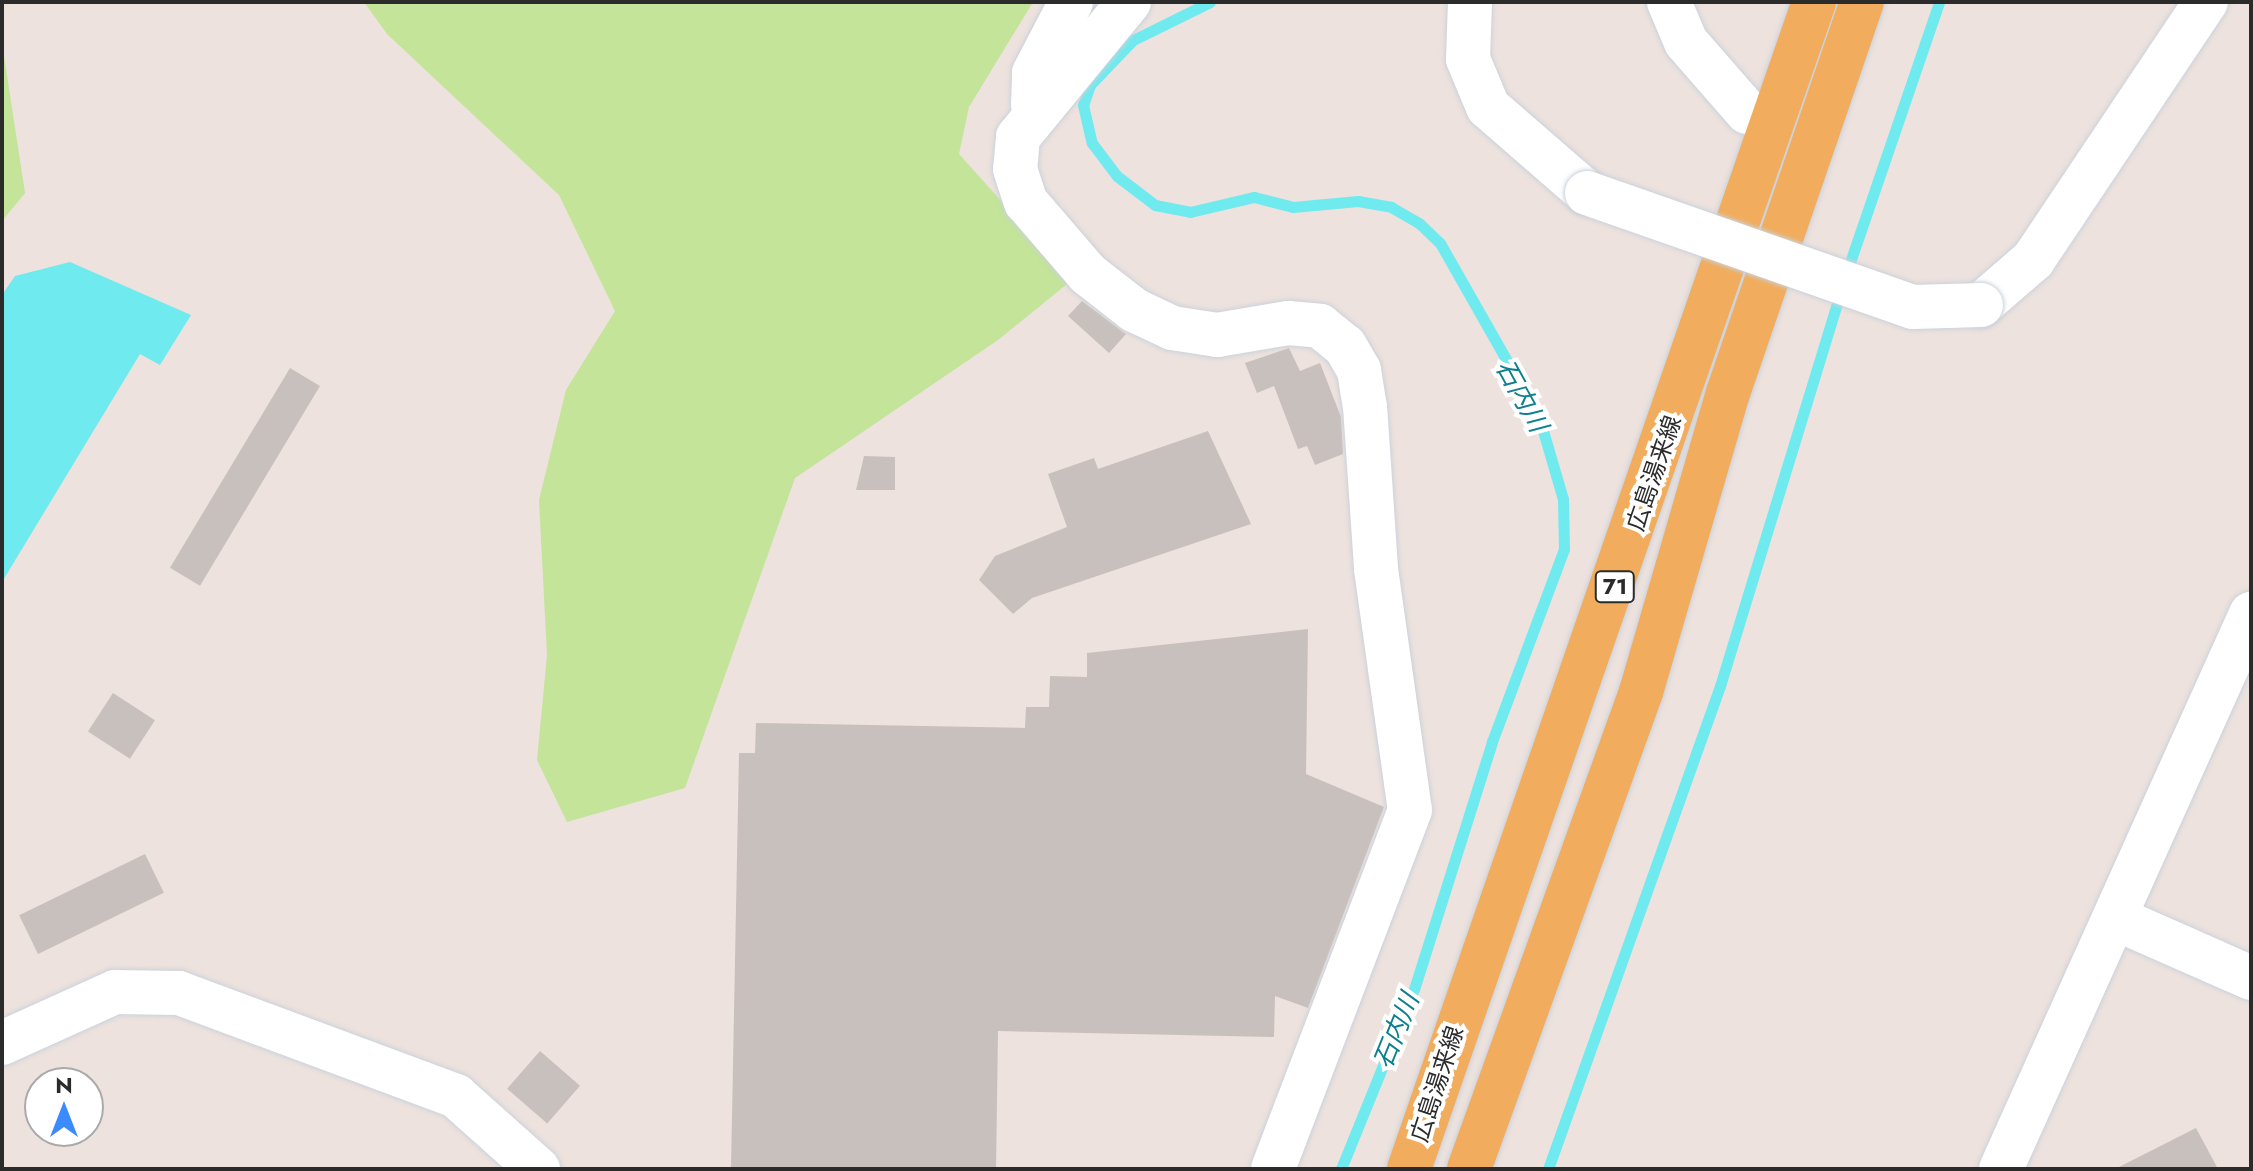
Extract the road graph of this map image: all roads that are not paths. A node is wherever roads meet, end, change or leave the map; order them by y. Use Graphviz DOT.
graph roads {
  1 [pos="1071,2"];
  2 [pos="1129,2"];
  3 [pos="1470,2"];
  4 [pos="1669,2"];
  5 [pos="1785,2"];
  6 [pos="1814,2"];
  7 [pos="1862,2"];
  8 [pos="2206,2"];
  9 [pos="1033,111"];
  10 [pos="1747,112"];
  11 [pos="1630,544"];
  12 [pos="2251,614"];
  13 [pos="2115,918"];
  14 [pos="2251,978"];
  15 [pos="2,1043"];
  16 [pos="538,1169"];
  17 [pos="1273,1169"];
  18 [pos="1409,1169"];
  19 [pos="1469,1169"];
  20 [pos="2001,1169"];
  1 -- 9 [label="street"];
  2 -- 9 [label="street"];
  3 -- 8 [label="street, bridge"];
  4 -- 10 [label="street"];
  5 -- 10 [label="main road"];
  6 -- 11 [label="main road, 広島湯来線 / 71"];
  7 -- 19 [label="main road, 広島湯来線 / 71"];
  9 -- 17 [label="street"];
  10 -- 11 [label="main road"];
  11 -- 18 [label="main road, 広島湯来線 / 71"];
  12 -- 13 [label="street"];
  13 -- 14 [label="street"];
  13 -- 20 [label="street"];
  15 -- 16 [label="street"];
}
